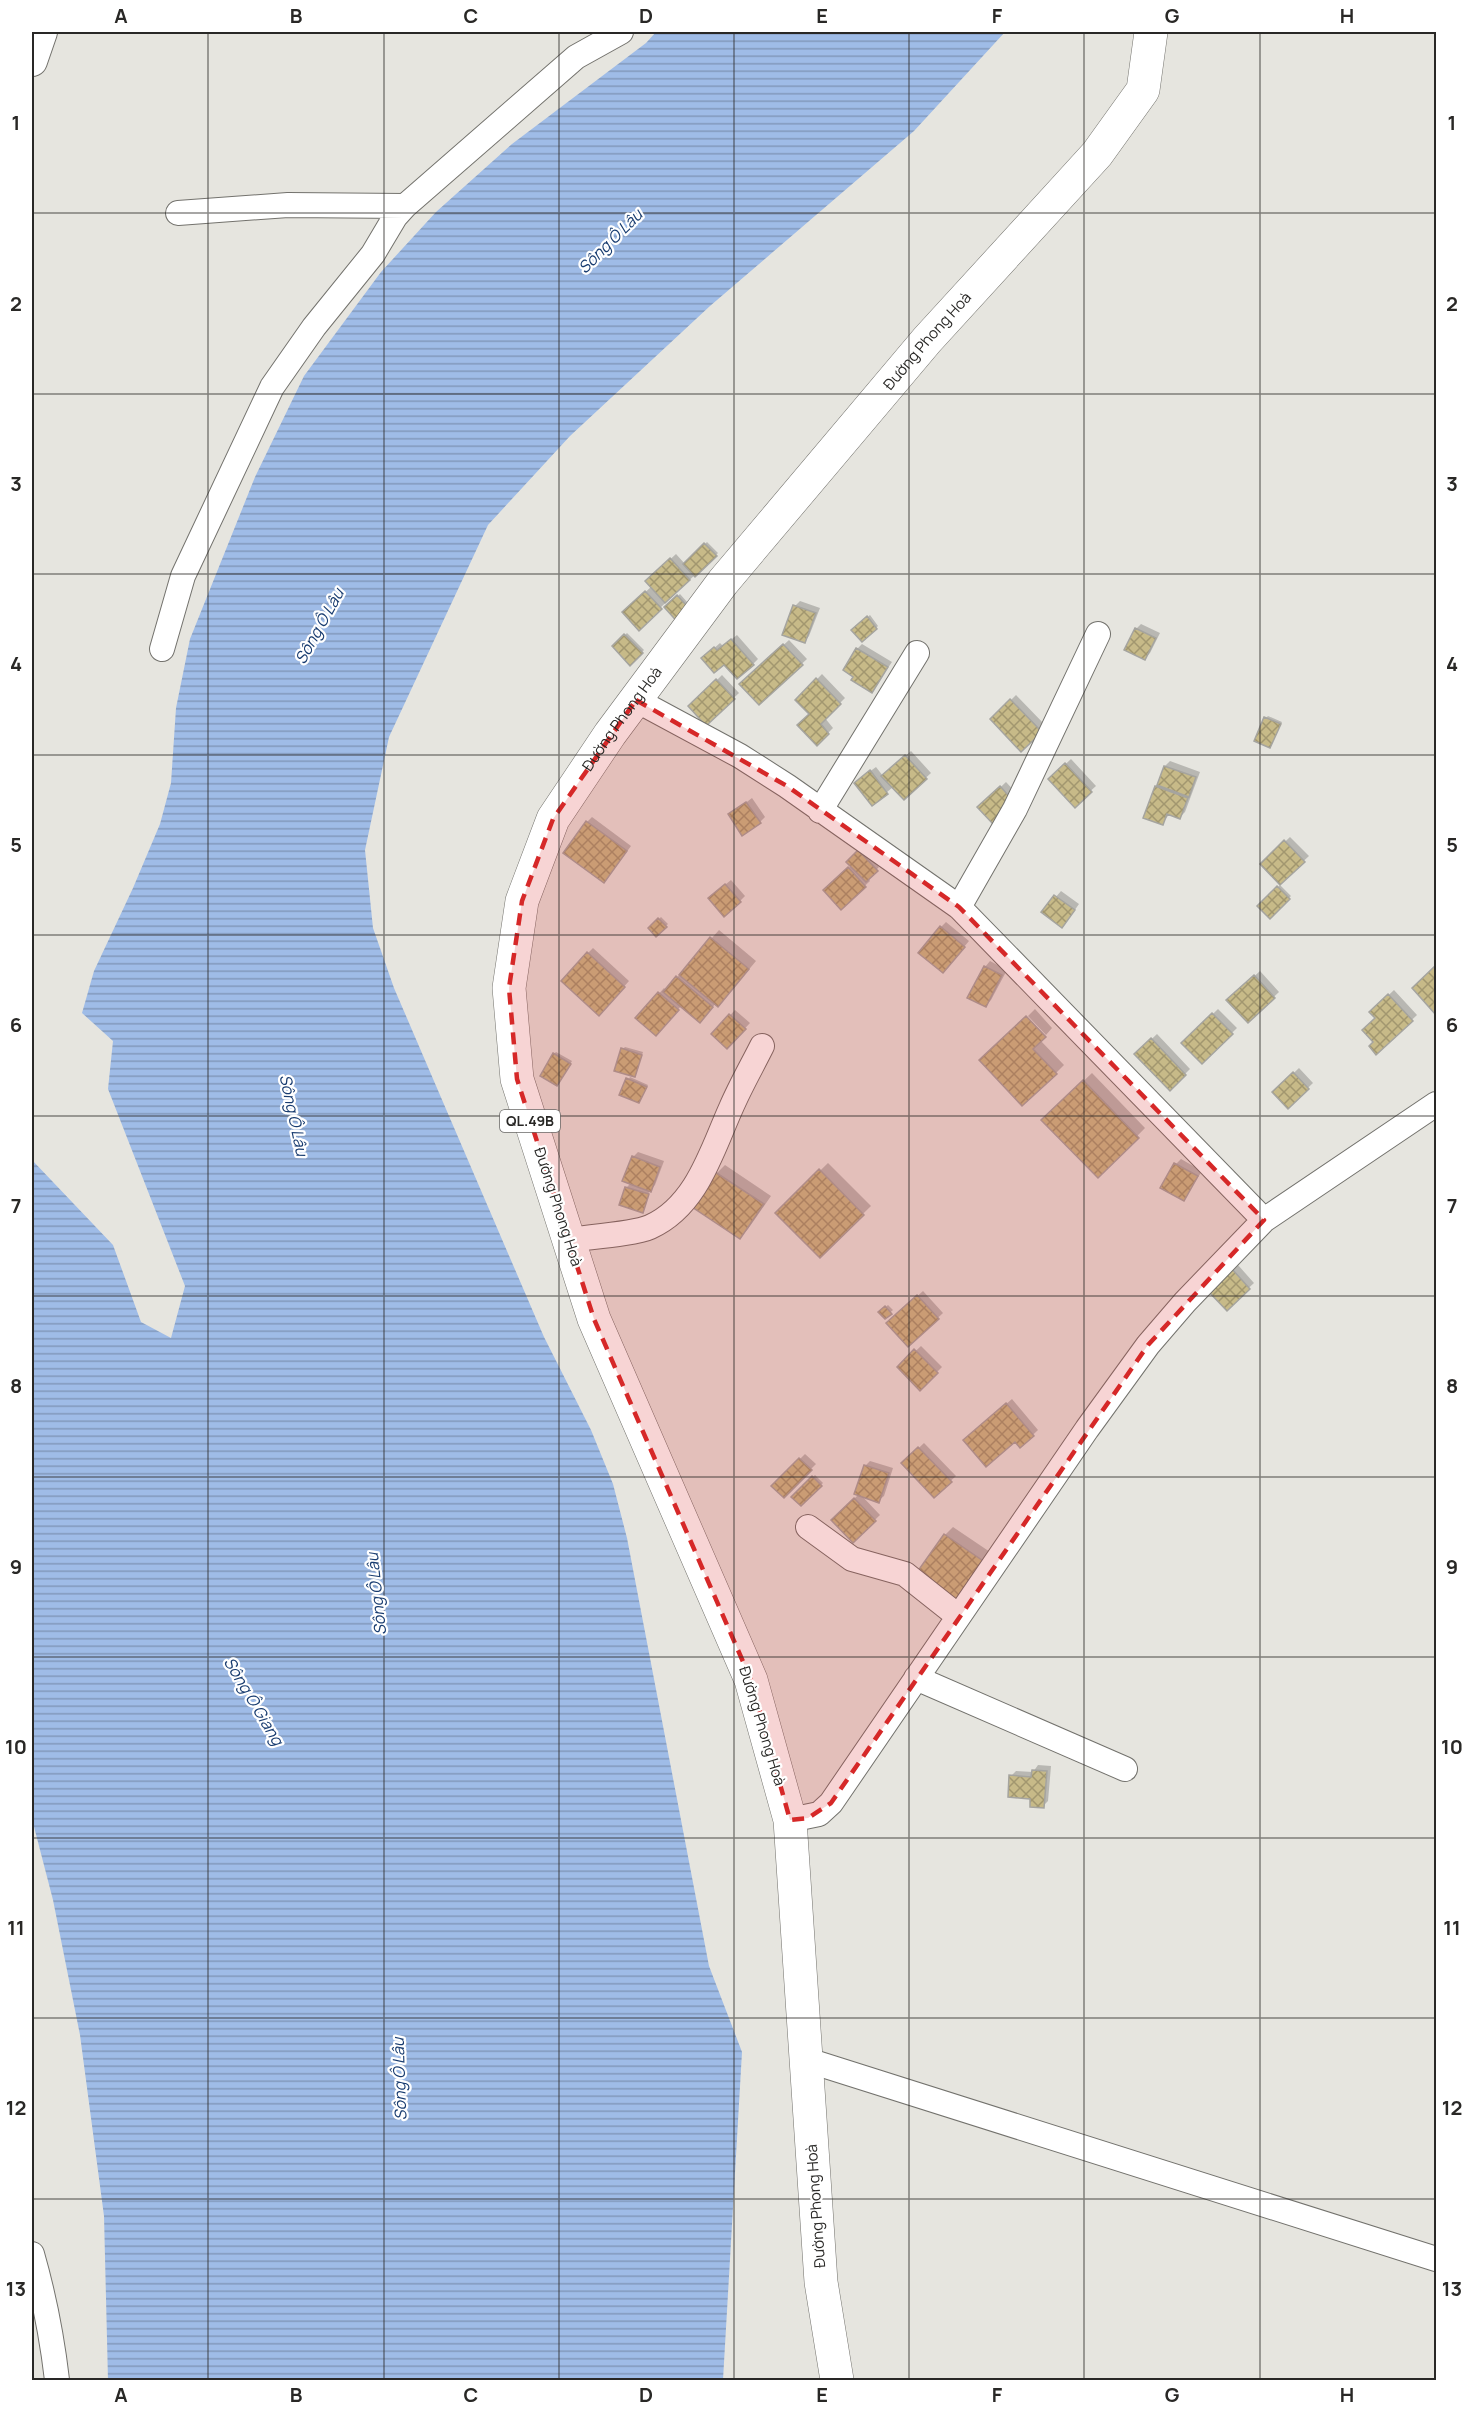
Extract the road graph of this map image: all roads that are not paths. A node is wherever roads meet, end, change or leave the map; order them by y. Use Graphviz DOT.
graph roads {
  1 [pos="42,32"];
  2 [pos="621,32"];
  3 [pos="1150,32"];
  4 [pos="32,61"];
  5 [pos="405,206"];
  6 [pos="178,213"];
  7 [pos="1098,634"];
  8 [pos="162,649"];
  9 [pos="917,653"];
  10 [pos="636,700"];
  11 [pos="820,811"];
  12 [pos="958,907"];
  13 [pos="762,1046"];
  14 [pos="1437,1104"];
  15 [pos="1264,1220"];
  16 [pos="569,1239"];
  17 [pos="808,1527"];
  18 [pos="958,1616"];
  19 [pos="916,1678"];
  20 [pos="1125,1769"];
  21 [pos="790,1820"];
  22 [pos="807,2060"];
  23 [pos="32,2254"];
  24 [pos="1437,2259"];
  25 [pos="57,2380"];
  26 [pos="837,2380"];
  1 -- 4 [label="street"];
  2 -- 5 [label="street"];
  3 -- 10 [label="main road, Đường Phong Hoà / QL.49B"];
  5 -- 6 [label="street"];
  5 -- 8 [label="street"];
  7 -- 12 [label="street"];
  9 -- 11 [label="street"];
  10 -- 11 [label="street"];
  10 -- 16 [label="main road, Đường Phong Hoà / QL.49B"];
  11 -- 12 [label="street"];
  12 -- 15 [label="street"];
  13 -- 16 [label="street"];
  14 -- 15 [label="street"];
  15 -- 18 [label="street"];
  16 -- 21 [label="main road, Đường Phong Hoà / QL.49B"];
  17 -- 18 [label="street"];
  18 -- 19 [label="street"];
  19 -- 20 [label="street"];
  19 -- 21 [label="street"];
  21 -- 22 [label="main road, Đường Phong Hoà / QL.49B"];
  22 -- 24 [label="street"];
  22 -- 26 [label="main road, Đường Phong Hoà / QL.49B"];
  23 -- 25 [label="street"];
}
